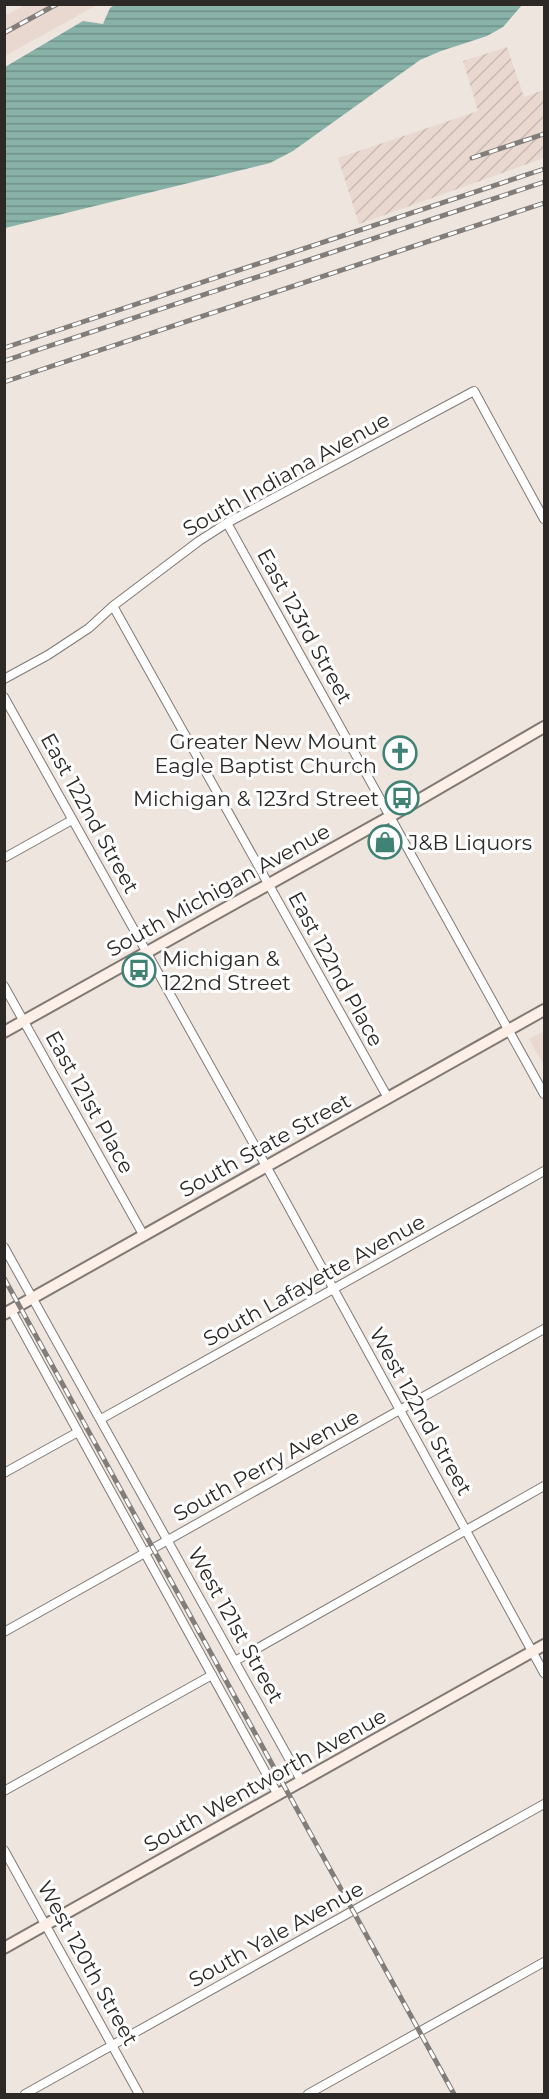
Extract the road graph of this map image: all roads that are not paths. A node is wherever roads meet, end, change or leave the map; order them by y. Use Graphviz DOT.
graph roads {
  1 [pos="544,519"];
  2 [pos="227,523"];
  3 [pos="113,606"];
  4 [pos="4,679"];
  5 [pos="4,697"];
  6 [pos="544,727"];
  7 [pos="391,816"];
  8 [pos="72,820"];
  9 [pos="4,858"];
  10 [pos="268,884"];
  11 [pos="147,952"];
  12 [pos="4,986"];
  13 [pos="544,1010"];
  14 [pos="24,1021"];
  15 [pos="510,1030"];
  16 [pos="4,1032"];
  17 [pos="544,1094"];
  18 [pos="388,1098"];
  19 [pos="266,1167"];
  20 [pos="544,1172"];
  21 [pos="144,1236"];
  22 [pos="4,1247"];
  23 [pos="334,1289"];
  24 [pos="33,1298"];
  25 [pos="8,1312"];
  26 [pos="544,1329"];
  27 [pos="400,1410"];
  28 [pos="101,1419"];
  29 [pos="78,1432"];
  30 [pos="4,1473"];
  31 [pos="544,1486"];
  32 [pos="466,1531"];
  33 [pos="168,1540"];
  34 [pos="145,1553"];
  35 [pos="4,1632"];
  36 [pos="544,1645"];
  37 [pos="533,1652"];
  38 [pos="235,1661"];
  39 [pos="544,1672"];
  40 [pos="212,1675"];
  41 [pos="302,1782"];
  42 [pos="4,1791"];
  43 [pos="278,1795"];
  44 [pos="544,1804"];
  45 [pos="4,1850"];
  46 [pos="46,1925"];
  47 [pos="4,1948"];
  48 [pos="544,1962"];
  49 [pos="112,2046"];
  50 [pos="26,2094"];
  51 [pos="139,2094"];
  52 [pos="308,2094"];
  1 -- 2 [label="street, South Indiana Avenue"];
  2 -- 3 [label="street, South Indiana Avenue"];
  2 -- 7 [label="street, East 123rd Street"];
  3 -- 4 [label="street, South Indiana Avenue"];
  3 -- 10 [label="street, East 122nd Place"];
  5 -- 8 [label="street, East 122nd Street"];
  6 -- 7 [label="street, South Michigan Avenue"];
  7 -- 10 [label="street, South Michigan Avenue"];
  7 -- 15 [label="street, East 123rd Street"];
  8 -- 9 [label="street"];
  8 -- 11 [label="street, East 122nd Street"];
  10 -- 11 [label="street, South Michigan Avenue"];
  10 -- 18 [label="street, East 122nd Place"];
  11 -- 14 [label="street, South Michigan Avenue"];
  11 -- 19 [label="street, East 122nd Street"];
  12 -- 14 [label="street, East 121st Place"];
  13 -- 15 [label="street, South State Street"];
  14 -- 16 [label="street, South Michigan Avenue"];
  14 -- 21 [label="street, East 121st Place"];
  15 -- 17 [label="street, East 123rd Street"];
  15 -- 18 [label="street, South State Street"];
  18 -- 19 [label="street, South State Street"];
  19 -- 21 [label="street, South State Street"];
  19 -- 23 [label="street, West 122nd Street"];
  20 -- 23 [label="street, South Lafayette Avenue"];
  21 -- 24 [label="street, South State Street"];
  22 -- 24 [label="street, West 121st Street"];
  23 -- 27 [label="street, West 122nd Street"];
  23 -- 28 [label="street, South Lafayette Avenue"];
  24 -- 25 [label="street, South State Street"];
  24 -- 28 [label="street, West 121st Street"];
  25 -- 29 [label="street"];
  26 -- 27 [label="street, South Perry Avenue"];
  27 -- 32 [label="street, West 122nd Street"];
  27 -- 33 [label="street, South Perry Avenue"];
  28 -- 33 [label="street, West 121st Street"];
  29 -- 30 [label="street"];
  29 -- 34 [label="street"];
  31 -- 32 [label="street"];
  32 -- 37 [label="street, West 122nd Street"];
  32 -- 38 [label="street"];
  33 -- 34 [label="street, South Perry Avenue"];
  33 -- 38 [label="street, West 121st Street"];
  34 -- 35 [label="street, South Perry Avenue"];
  34 -- 40 [label="street"];
  36 -- 37 [label="street, South Wentworth Avenue"];
  37 -- 39 [label="street, West 122nd Street"];
  37 -- 41 [label="street, South Wentworth Avenue"];
  38 -- 41 [label="street, West 121st Street"];
  40 -- 42 [label="street"];
  40 -- 43 [label="street"];
  41 -- 43 [label="street, South Wentworth Avenue"];
  43 -- 46 [label="street, South Wentworth Avenue"];
  44 -- 49 [label="street, South Yale Avenue"];
  45 -- 46 [label="street, West 120th Street"];
  46 -- 47 [label="street, South Wentworth Avenue"];
  46 -- 49 [label="street, West 120th Street"];
  48 -- 52 [label="street"];
  49 -- 50 [label="street, South Yale Avenue"];
  49 -- 51 [label="street, West 120th Street"];
}
